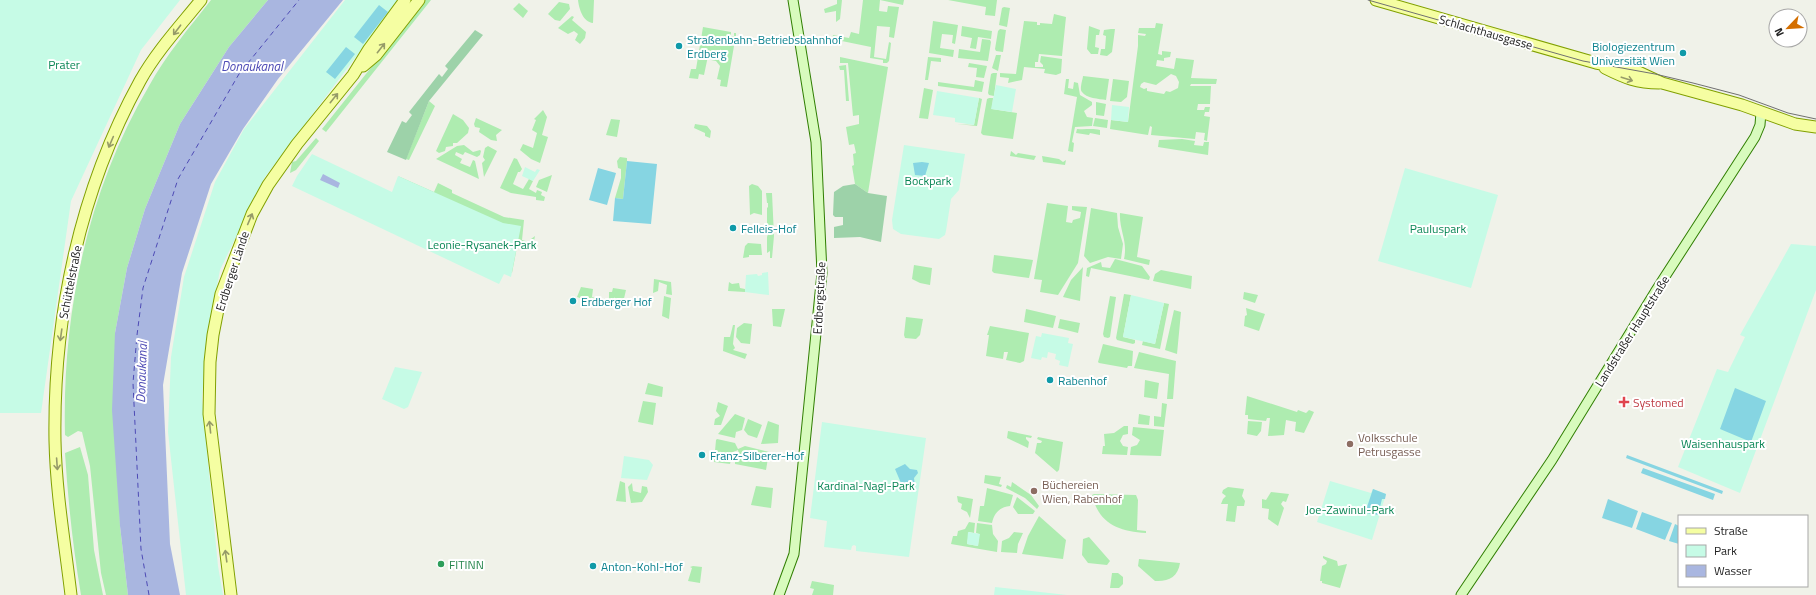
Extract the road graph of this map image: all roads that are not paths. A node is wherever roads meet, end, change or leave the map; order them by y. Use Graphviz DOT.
graph roads {
  1 [pos="201,0"];
  2 [pos="405,0"];
  3 [pos="419,0"];
  4 [pos="793,0"];
  5 [pos="1376,0"];
  6 [pos="353,75"];
  7 [pos="1761,112"];
  8 [pos="1816,127"];
  9 [pos="71,595"];
  10 [pos="231,595"];
  11 [pos="779,595"];
  12 [pos="1461,595"];
  1 -- 9 [label="main road, Schüttelstraße, one-way"];
  2 -- 6 [label="main road, Erdberger Lände"];
  6 -- 3 [label="main road, Erdberger Lände, one-way"];
  4 -- 11 [label="street, Erdbergstraße"];
  5 -- 7 [label="main road, Schlachthausgasse"];
  10 -- 6 [label="main road, Erdberger Lände, one-way"];
  7 -- 8 [label="main road"];
  7 -- 12 [label="street, Landstraßer Hauptstraße"];
}
